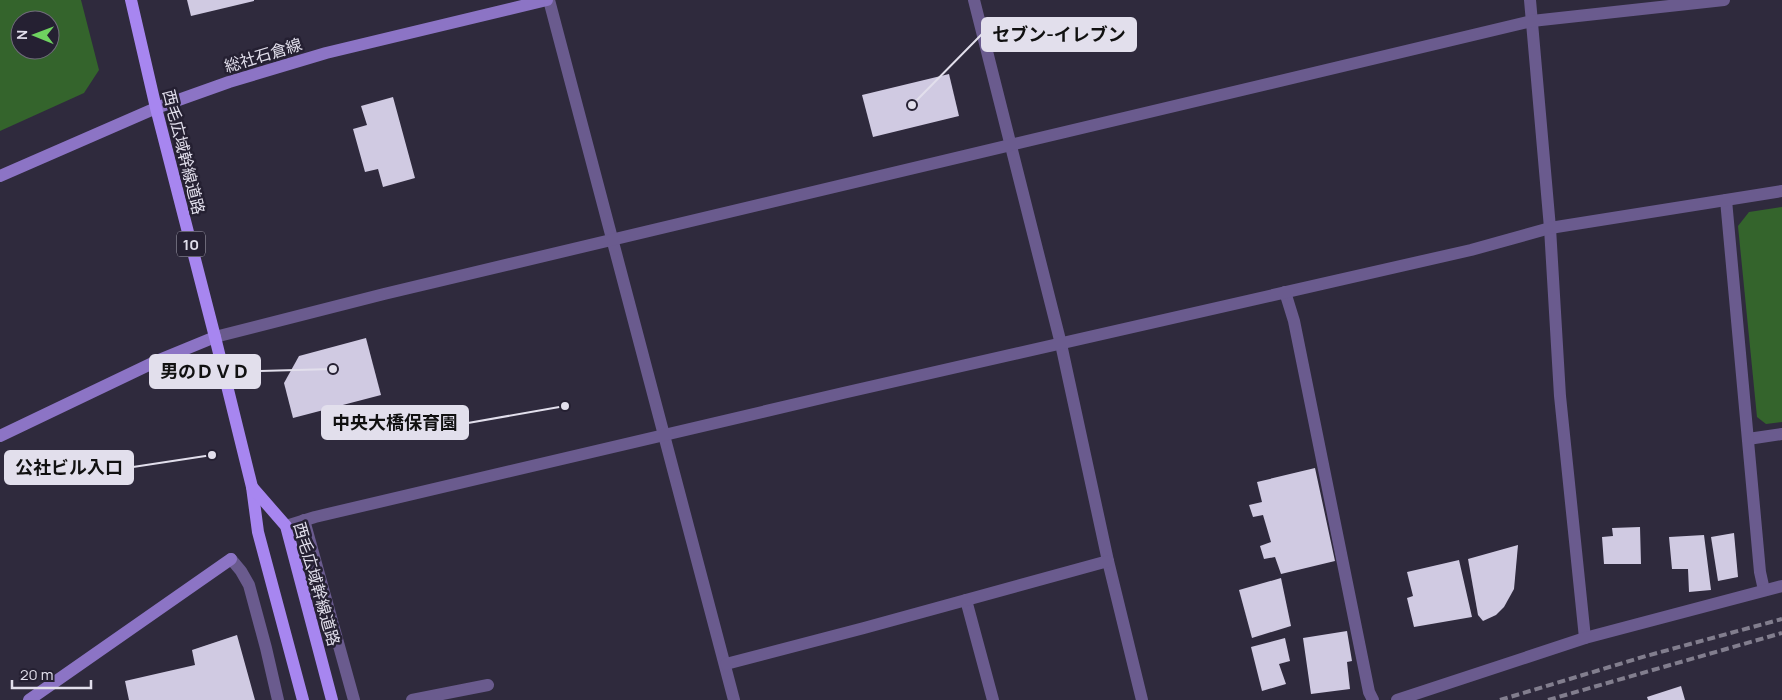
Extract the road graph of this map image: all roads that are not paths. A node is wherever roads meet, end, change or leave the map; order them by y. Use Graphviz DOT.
graph roads {
  1 [pos="131,0"];
  2 [pos="548,0"];
  3 [pos="974,0"];
  4 [pos="1530,0"];
  5 [pos="1724,0"];
  6 [pos="1532,21"];
  7 [pos="156,108"];
  8 [pos="1012,146"];
  9 [pos="0,176"];
  10 [pos="1782,191"];
  11 [pos="1726,200"];
  12 [pos="1550,228"];
  13 [pos="612,240"];
  14 [pos="1285,292"];
  15 [pos="215,337"];
  16 [pos="1061,344"];
  17 [pos="1782,434"];
  18 [pos="0,436"];
  19 [pos="666,436"];
  20 [pos="1748,439"];
  21 [pos="252,487"];
  22 [pos="304,520"];
  23 [pos="286,526"];
  24 [pos="231,559"];
  25 [pos="1108,561"];
  26 [pos="1782,586"];
  27 [pos="1764,590"];
  28 [pos="966,600"];
  29 [pos="1585,638"];
  30 [pos="726,664"];
  31 [pos="488,685"];
  32 [pos="29,700"];
  33 [pos="278,700"];
  34 [pos="303,700"];
  35 [pos="332,700"];
  36 [pos="354,700"];
  37 [pos="412,700"];
  38 [pos="734,700"];
  39 [pos="993,700"];
  40 [pos="1142,700"];
  41 [pos="1372,700"];
  42 [pos="1397,700"];
  1 -- 7 [label="main road, 西毛広域幹線道路 / 10"];
  2 -- 7 [label="main road, 総社石倉線"];
  2 -- 13 [label="street"];
  3 -- 8 [label="street"];
  4 -- 6 [label="street"];
  5 -- 6 [label="street"];
  6 -- 8 [label="street"];
  6 -- 12 [label="street"];
  7 -- 9 [label="main road, 総社石倉線"];
  7 -- 15 [label="main road, 西毛広域幹線道路 / 10"];
  8 -- 13 [label="street"];
  8 -- 16 [label="street"];
  10 -- 11 [label="street"];
  11 -- 12 [label="street"];
  11 -- 20 [label="street"];
  12 -- 14 [label="street"];
  12 -- 29 [label="street"];
  13 -- 15 [label="street"];
  13 -- 19 [label="street"];
  14 -- 16 [label="street"];
  14 -- 41 [label="street"];
  15 -- 18 [label="main road"];
  15 -- 21 [label="main road, 西毛広域幹線道路 / 10"];
  16 -- 19 [label="street"];
  16 -- 25 [label="street"];
  17 -- 20 [label="street"];
  19 -- 22 [label="street"];
  19 -- 30 [label="street"];
  20 -- 27 [label="street"];
  21 -- 23 [label="main road, 西毛広域幹線道路 / 10"];
  21 -- 34 [label="main road, 西毛広域幹線道路 / 10"];
  22 -- 23 [label="street"];
  22 -- 36 [label="street"];
  23 -- 35 [label="main road, 西毛広域幹線道路 / 10"];
  24 -- 32 [label="main road"];
  24 -- 33 [label="street"];
  25 -- 28 [label="street"];
  25 -- 40 [label="street"];
  26 -- 27 [label="street"];
  27 -- 29 [label="street"];
  28 -- 30 [label="street"];
  28 -- 39 [label="street"];
  29 -- 42 [label="street"];
  30 -- 38 [label="street"];
  31 -- 37 [label="street"];
}
